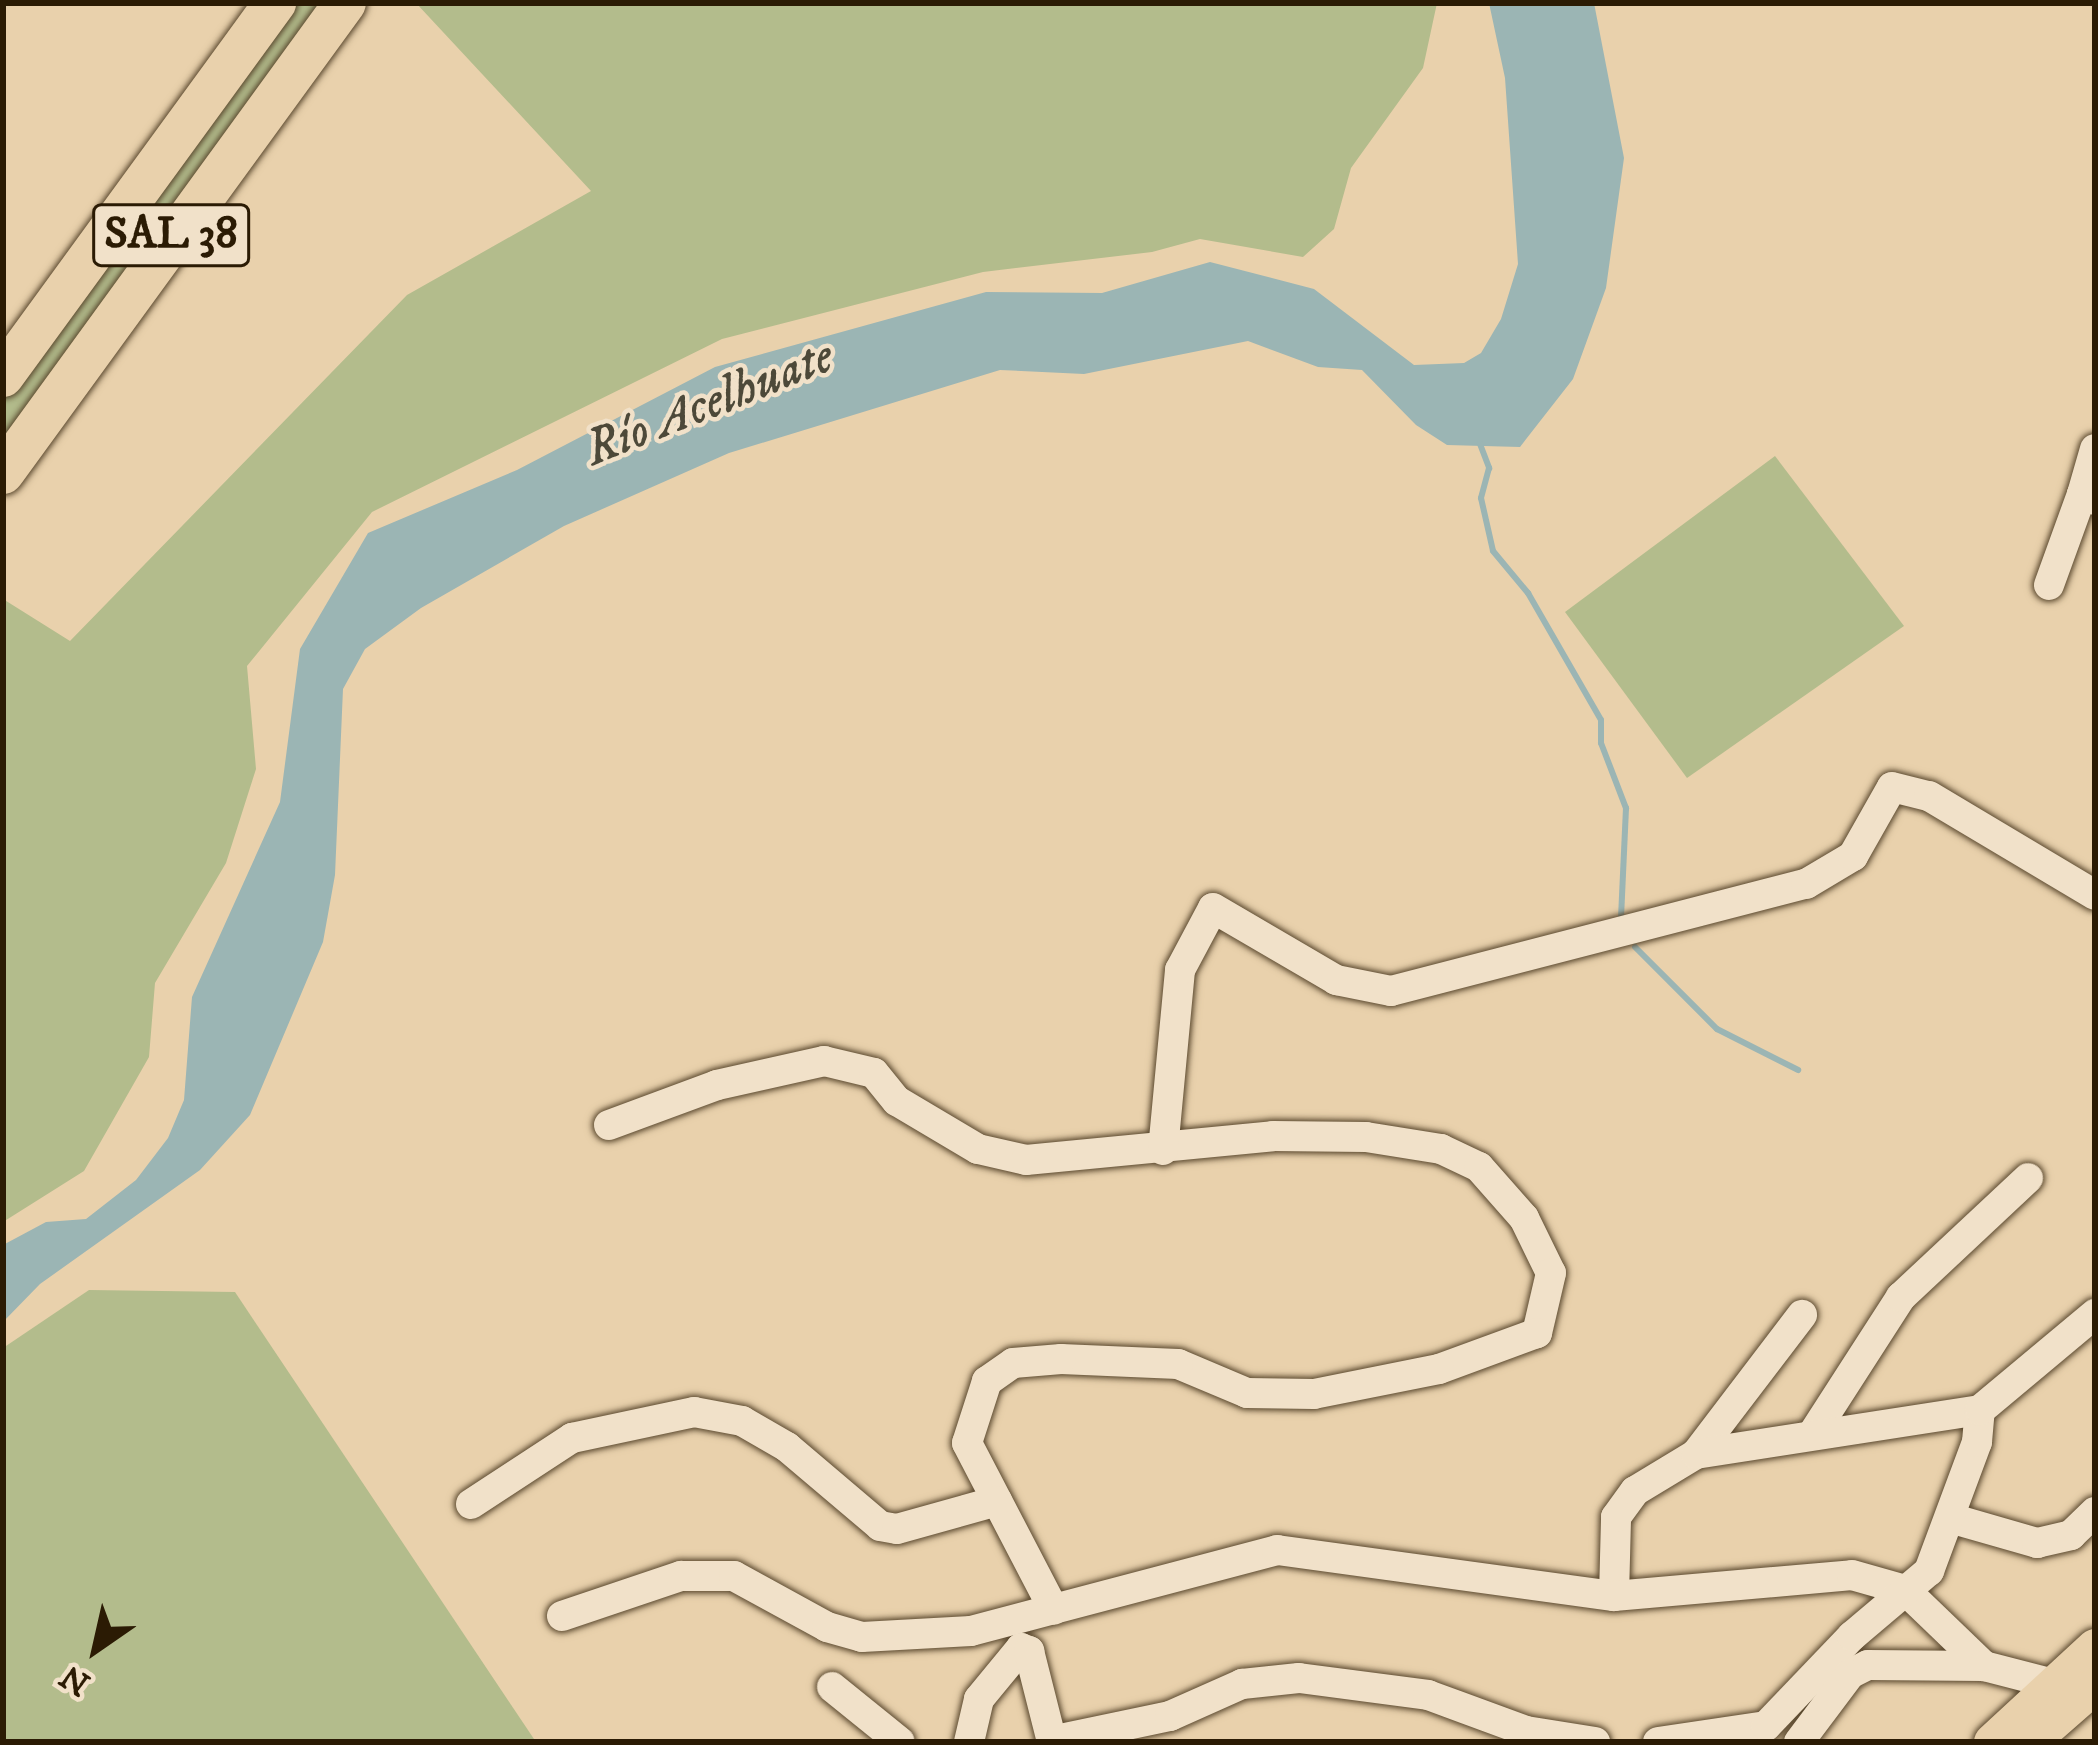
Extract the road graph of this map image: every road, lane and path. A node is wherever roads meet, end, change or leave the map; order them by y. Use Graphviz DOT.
graph roads {
  1 [pos="275,3"];
  2 [pos="345,3"];
  3 [pos="3,376"];
  4 [pos="2095,449"];
  5 [pos="3,473"];
  6 [pos="2089,497"];
  7 [pos="2049,585"];
  8 [pos="2095,895"];
  9 [pos="609,1125"];
  10 [pos="1163,1150"];
  11 [pos="2028,1178"];
  12 [pos="2095,1314"];
  13 [pos="1802,1315"];
  14 [pos="1980,1410"];
  15 [pos="1814,1432"];
  16 [pos="1696,1454"];
  17 [pos="997,1501"];
  18 [pos="471,1504"];
  19 [pos="2095,1512"];
  20 [pos="1950,1518"];
  21 [pos="1905,1591"];
  22 [pos="1614,1596"];
  23 [pos="1044,1613"];
  24 [pos="562,1616"];
  25 [pos="2095,1647"];
  26 [pos="1021,1648"];
  27 [pos="1984,1666"];
  28 [pos="2054,1684"];
  29 [pos="2095,1685"];
  30 [pos="832,1687"];
  31 [pos="900,1742"];
  32 [pos="969,1742"];
  33 [pos="1052,1742"];
  34 [pos="1594,1742"];
  35 [pos="1658,1742"];
  36 [pos="1798,1742"];
  37 [pos="1992,1742"];
  38 [pos="2031,1742"];
  1 -- 3 [label="highway, SAL 38"];
  2 -- 5 [label="highway, SAL 38"];
  4 -- 6 [label="street"];
  6 -- 7 [label="street"];
  8 -- 10 [label="street"];
  9 -- 10 [label="street"];
  10 -- 17 [label="street"];
  11 -- 15 [label="street"];
  12 -- 14 [label="street"];
  13 -- 16 [label="street"];
  14 -- 15 [label="street"];
  14 -- 20 [label="street"];
  15 -- 16 [label="street"];
  16 -- 22 [label="street"];
  17 -- 18 [label="street"];
  17 -- 23 [label="street"];
  19 -- 20 [label="street"];
  20 -- 21 [label="street"];
  21 -- 22 [label="street"];
  21 -- 27 [label="street"];
  21 -- 35 [label="street"];
  22 -- 23 [label="street"];
  23 -- 24 [label="street"];
  23 -- 26 [label="street"];
  25 -- 28 [label="main road"];
  26 -- 32 [label="street"];
  26 -- 33 [label="street"];
  27 -- 28 [label="street"];
  27 -- 36 [label="street"];
  28 -- 37 [label="main road"];
  29 -- 38 [label="main road"];
  30 -- 31 [label="street"];
  33 -- 34 [label="street"];
}
